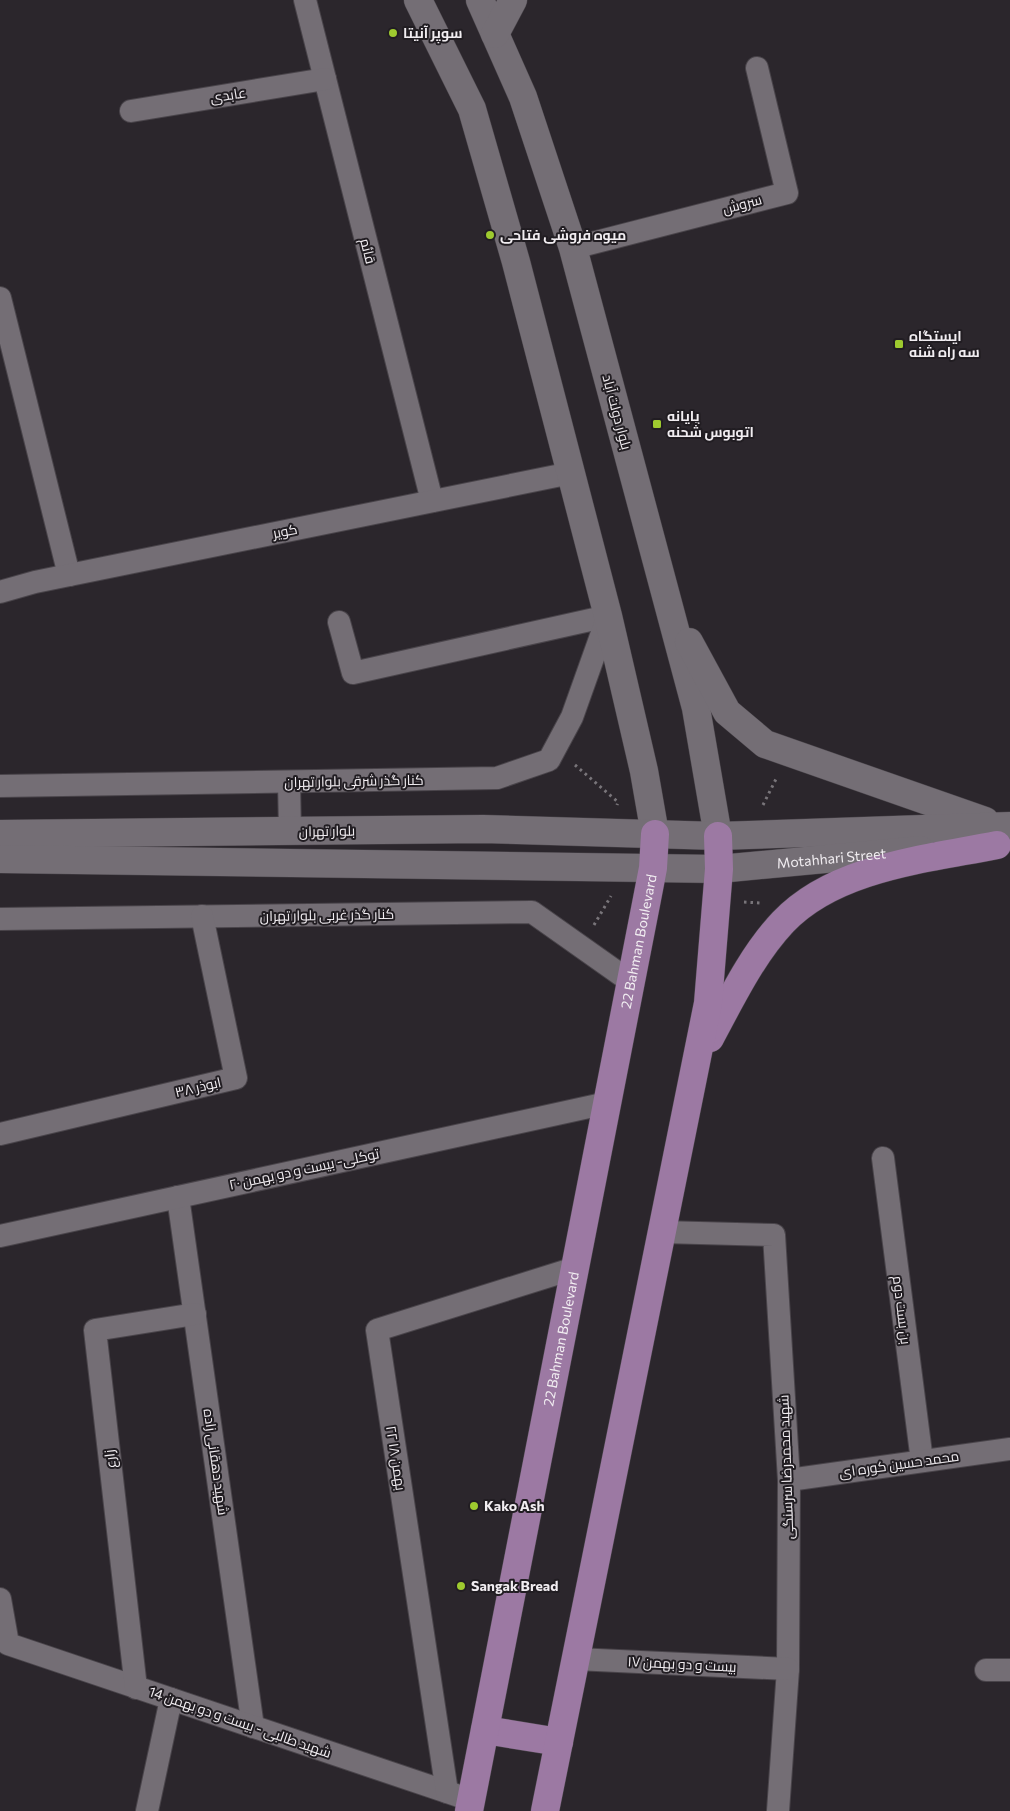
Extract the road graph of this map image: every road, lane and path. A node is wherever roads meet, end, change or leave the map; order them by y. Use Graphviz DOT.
graph roads {
  1 [pos="305,0"];
  2 [pos="418,0"];
  3 [pos="480,0"];
  4 [pos="513,0"];
  5 [pos="495,34"];
  6 [pos="756,68"];
  7 [pos="325,79"];
  8 [pos="131,111"];
  9 [pos="574,248"];
  10 [pos="0,298"];
  11 [pos="7,353"];
  12 [pos="570,473"];
  13 [pos="432,501"];
  14 [pos="69,575"];
  15 [pos="0,592"];
  16 [pos="665,597"];
  17 [pos="608,616"];
  18 [pos="339,622"];
  19 [pos="289,782"];
  20 [pos="0,786"];
  21 [pos="290,831"];
  22 [pos="0,834"];
  23 [pos="655,834"];
  24 [pos="718,836"];
  25 [pos="1004,836"];
  26 [pos="0,858"];
  27 [pos="653,868"];
  28 [pos="719,869"];
  29 [pos="202,916"];
  30 [pos="0,919"];
  31 [pos="631,982"];
  32 [pos="697,1061"];
  33 [pos="607,1103"];
  34 [pos="0,1134"];
  35 [pos="883,1158"];
  36 [pos="178,1197"];
  37 [pos="662,1232"];
  38 [pos="0,1236"];
  39 [pos="575,1268"];
  40 [pos="195,1314"];
  41 [pos="1010,1449"];
  42 [pos="922,1462"];
  43 [pos="789,1480"];
  44 [pos="0,1599"];
  45 [pos="576,1658"];
  46 [pos="788,1668"];
  47 [pos="986,1670"];
  48 [pos="1010,1670"];
  49 [pos="136,1688"];
  50 [pos="171,1699"];
  51 [pos="254,1727"];
  52 [pos="485,1730"];
  53 [pos="559,1742"];
  54 [pos="462,1801"];
  55 [pos="147,1811"];
  56 [pos="546,1811"];
  57 [pos="778,1811"];
  1 -- 7 [label="street, قائم"];
  2 -- 12 [label="main road"];
  3 -- 5 [label="main road, بلوار دولت آباد"];
  4 -- 5 [label="main road"];
  5 -- 9 [label="main road, بلوار دولت آباد"];
  6 -- 9 [label="street, سروش"];
  7 -- 8 [label="street, عابدی"];
  7 -- 13 [label="street, قائم"];
  9 -- 16 [label="main road, بلوار دولت آباد"];
  10 -- 11 [label="street"];
  11 -- 14 [label="street"];
  12 -- 13 [label="street, کویر"];
  12 -- 17 [label="main road"];
  13 -- 14 [label="street, کویر"];
  14 -- 15 [label="street, کویر"];
  16 -- 24 [label="main road, بلوار دولت آباد"];
  16 -- 25 [label="main road"];
  17 -- 18 [label="street"];
  17 -- 19 [label="street, کنار گذر شرقی بلوار تهران"];
  17 -- 23 [label="main road"];
  19 -- 20 [label="street, کنار گذر شرقی بلوار تهران"];
  19 -- 21 [label="street"];
  21 -- 22 [label="main road, بلوار تهران"];
  21 -- 23 [label="main road, بلوار تهران"];
  23 -- 24 [label="main road, Motahhari Street"];
  23 -- 27 [label="main road, 22 Bahman Boulevard"];
  24 -- 25 [label="main road, Motahhari Street"];
  24 -- 28 [label="main road"];
  25 -- 28 [label="main road, Motahhari Street"];
  25 -- 32 [label="main road"];
  26 -- 27 [label="main road"];
  27 -- 28 [label="main road, Motahhari Street"];
  27 -- 31 [label="main road, 22 Bahman Boulevard"];
  28 -- 32 [label="main road"];
  29 -- 30 [label="street, کنار گذر غربی بلوار تهران"];
  29 -- 31 [label="street, کنار گذر غربی بلوار تهران"];
  29 -- 34 [label="street, ۳۸ ابوذر"];
  31 -- 33 [label="main road, 22 Bahman Boulevard"];
  32 -- 37 [label="main road"];
  33 -- 36 [label="street, توکلی- بیست و دو بهمن ۲۰"];
  33 -- 39 [label="main road, 22 Bahman Boulevard"];
  35 -- 42 [label="street, بن بست دوم"];
  36 -- 38 [label="street, توکلی- بیست و دو بهمن ۲۰"];
  36 -- 40 [label="street, شهید دهقانی زاده"];
  37 -- 43 [label="street, شهید محمدرضا سرسنگی"];
  37 -- 45 [label="main road"];
  39 -- 52 [label="main road, 22 Bahman Boulevard"];
  39 -- 54 [label="street, ۲۲ بهمن ۱۸"];
  40 -- 49 [label="street, زارع"];
  40 -- 51 [label="street, شهید دهقانی زاده"];
  41 -- 42 [label="street, محمد حسین کوره ای"];
  42 -- 43 [label="street, محمد حسین کوره ای"];
  43 -- 46 [label="street, شهید محمدرضا سرسنگی"];
  44 -- 49 [label="street, شهید طالبی - بیست و دو بهمن 14"];
  45 -- 46 [label="street, بیست و دو بهمن ۱۷"];
  45 -- 53 [label="main road"];
  46 -- 57 [label="street, شهید محمدرضا سرسنگی"];
  47 -- 48 [label="street"];
  49 -- 50 [label="street, شهید طالبی - بیست و دو بهمن 14"];
  50 -- 51 [label="street, شهید طالبی - بیست و دو بهمن 14"];
  50 -- 55 [label="street"];
  51 -- 54 [label="street, شهید طالبی - بیست و دو بهمن 14"];
  52 -- 53 [label="main road"];
  52 -- 54 [label="main road, 22 Bahman Boulevard"];
  53 -- 56 [label="main road"];
}
